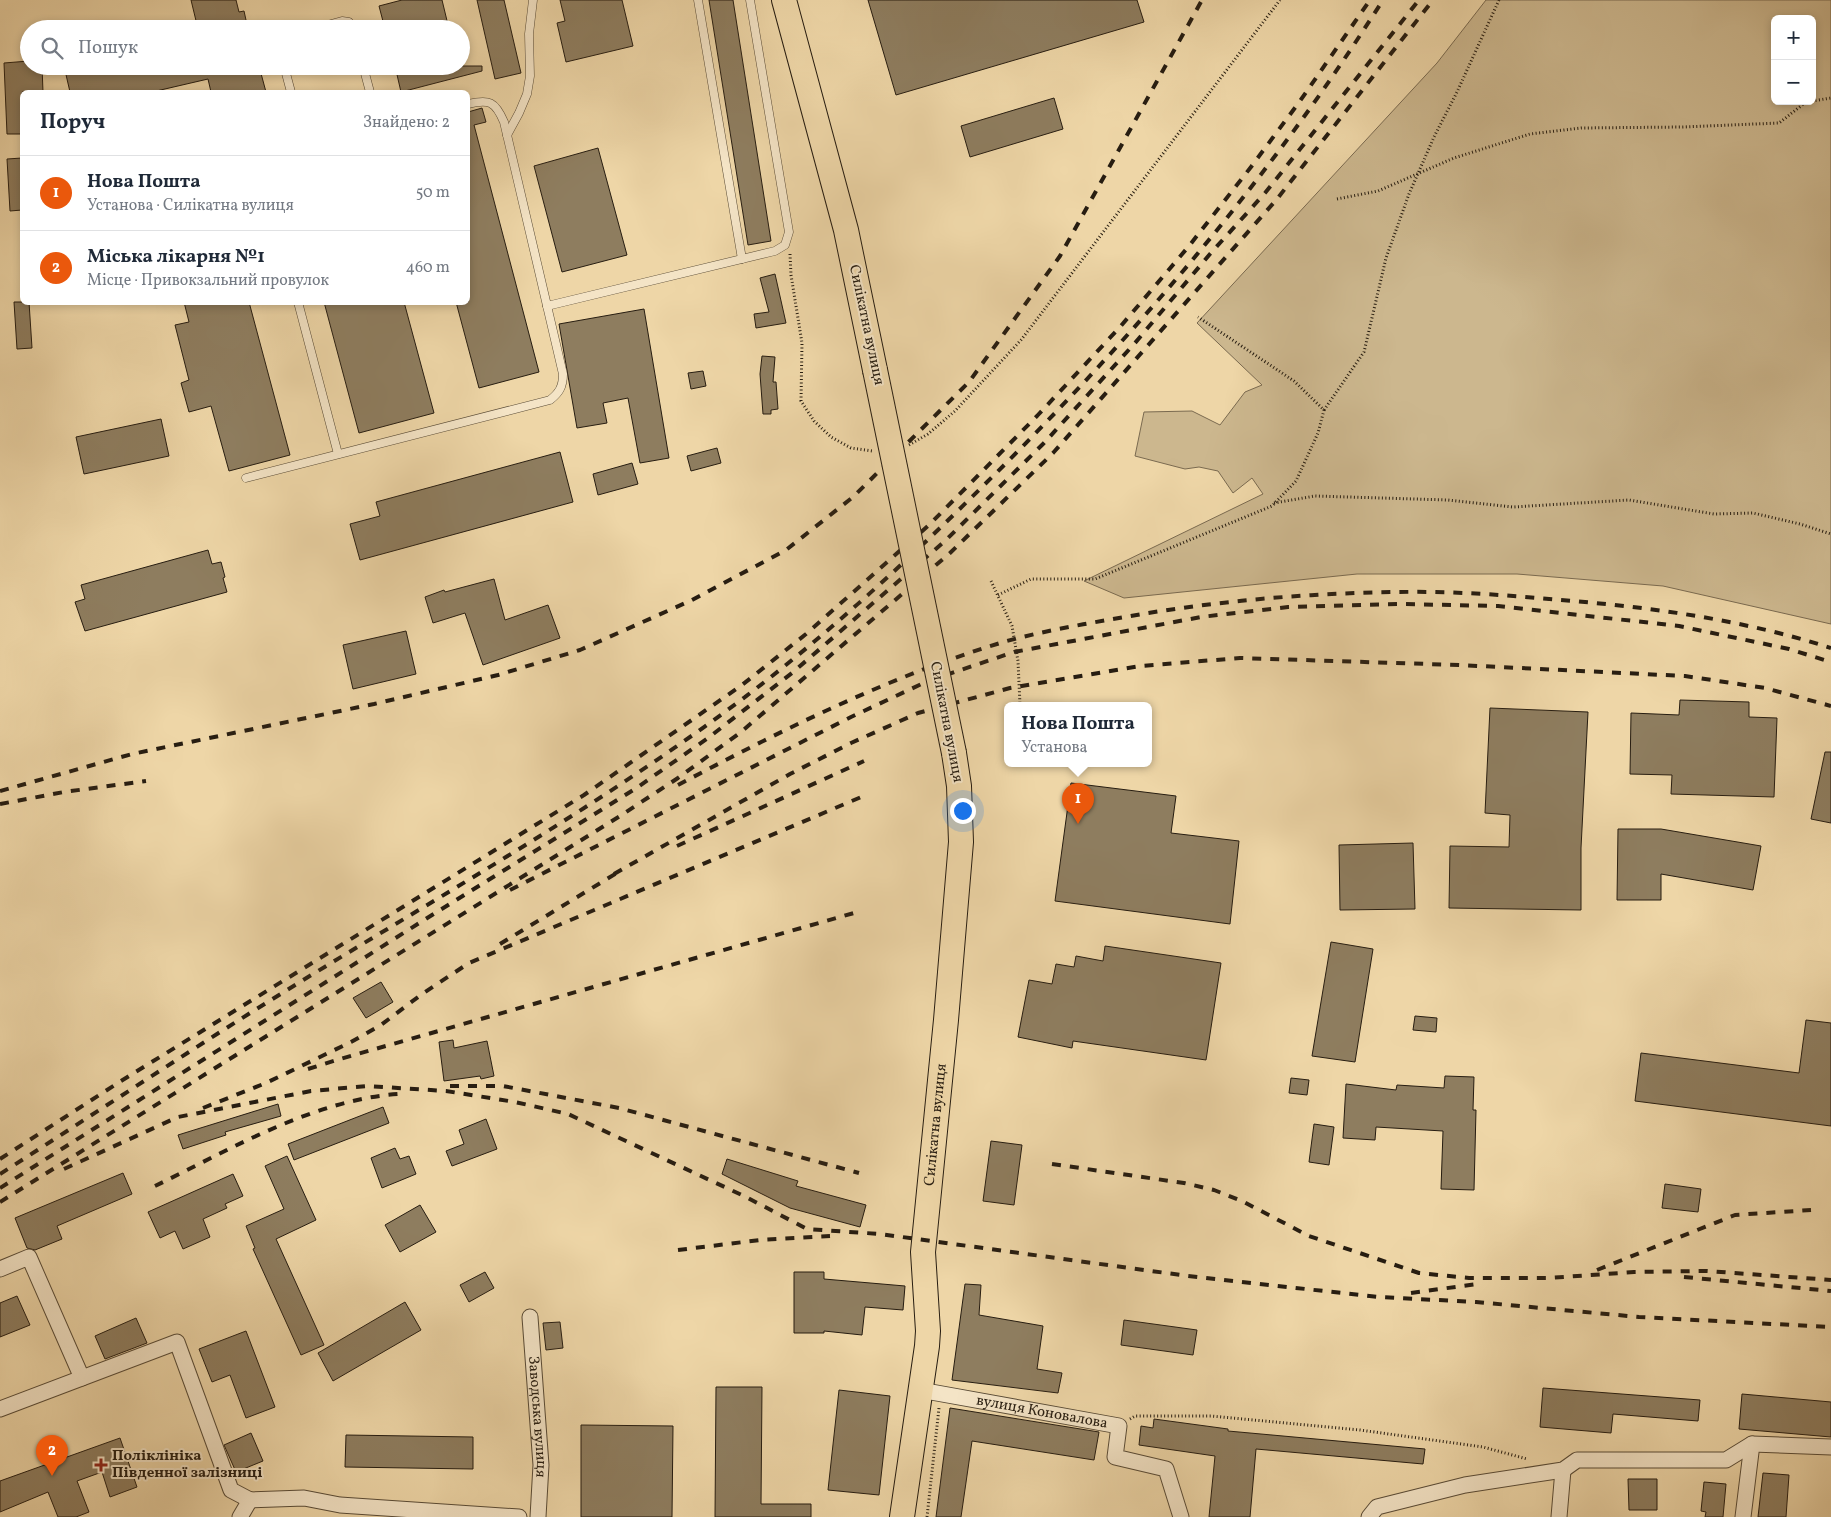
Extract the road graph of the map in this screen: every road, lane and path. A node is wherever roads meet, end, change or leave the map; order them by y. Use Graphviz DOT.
graph roads {
  1 [pos="533,0"];
  2 [pos="698,0"];
  3 [pos="750,0"];
  4 [pos="784,0"];
  5 [pos="1280,0"];
  6 [pos="1499,0"];
  7 [pos="286,75"];
  8 [pos="365,75"];
  9 [pos="290,90"];
  10 [pos="369,90"];
  11 [pos="1831,98"];
  12 [pos="1816,100"];
  13 [pos="470,103"];
  14 [pos="1802,105"];
  15 [pos="507,135"];
  16 [pos="1417,175"];
  17 [pos="1337,199"];
  18 [pos="789,232"];
  19 [pos="742,259"];
  20 [pos="299,305"];
  21 [pos="547,306"];
  22 [pos="1198,317"];
  23 [pos="1324,410"];
  24 [pos="904,447"];
  25 [pos="878,452"];
  26 [pos="338,454"];
  27 [pos="246,478"];
  28 [pos="1274,503"];
  29 [pos="1831,534"];
  30 [pos="991,580"];
  31 [pos="998,595"];
  32 [pos="1020,702"];
  33 [pos="0,1269"];
  34 [pos="530,1317"];
  35 [pos="82,1378"];
  36 [pos="920,1390"];
  37 [pos="0,1409"];
  38 [pos="1119,1426"];
  39 [pos="1752,1444"];
  40 [pos="1831,1446"];
  41 [pos="1528,1460"];
  42 [pos="1563,1470"];
  43 [pos="250,1500"];
  44 [pos="240,1517"];
  45 [pos="519,1517"];
  46 [pos="538,1517"];
  47 [pos="902,1517"];
  48 [pos="1181,1517"];
  49 [pos="1369,1517"];
  50 [pos="1559,1517"];
  51 [pos="1743,1517"];
  1 -- 15 [label="lane"];
  2 -- 19 [label="lane"];
  3 -- 18 [label="lane"];
  4 -- 36 [label="main road, Силікатна вулиця, bridge"];
  5 -- 24 [label="path"];
  6 -- 16 [label="path"];
  7 -- 9 [label="lane"];
  8 -- 10 [label="lane"];
  11 -- 12 [label="path"];
  13 -- 15 [label="lane"];
  14 -- 16 [label="path"];
  15 -- 21 [label="lane"];
  16 -- 17 [label="path"];
  16 -- 23 [label="path"];
  18 -- 19 [label="lane"];
  18 -- 25 [label="path"];
  19 -- 21 [label="lane"];
  20 -- 26 [label="lane"];
  21 -- 26 [label="lane"];
  22 -- 23 [label="path"];
  23 -- 28 [label="path"];
  26 -- 27 [label="lane"];
  28 -- 29 [label="path"];
  28 -- 31 [label="path"];
  30 -- 31 [label="path"];
  31 -- 32 [label="path"];
  33 -- 35 [label="street"];
  34 -- 46 [label="street, Заводська вулиця"];
  35 -- 37 [label="street"];
  35 -- 43 [label="street"];
  36 -- 38 [label="street, вулиця Коновалова"];
  36 -- 47 [label="main road, Силікатна вулиця"];
  38 -- 41 [label="path"];
  38 -- 48 [label="street, вулиця Коновалова"];
  39 -- 40 [label="street"];
  39 -- 42 [label="street"];
  39 -- 51 [label="street"];
  42 -- 49 [label="street"];
  42 -- 50 [label="street"];
  43 -- 44 [label="street"];
  43 -- 45 [label="street"];
}
